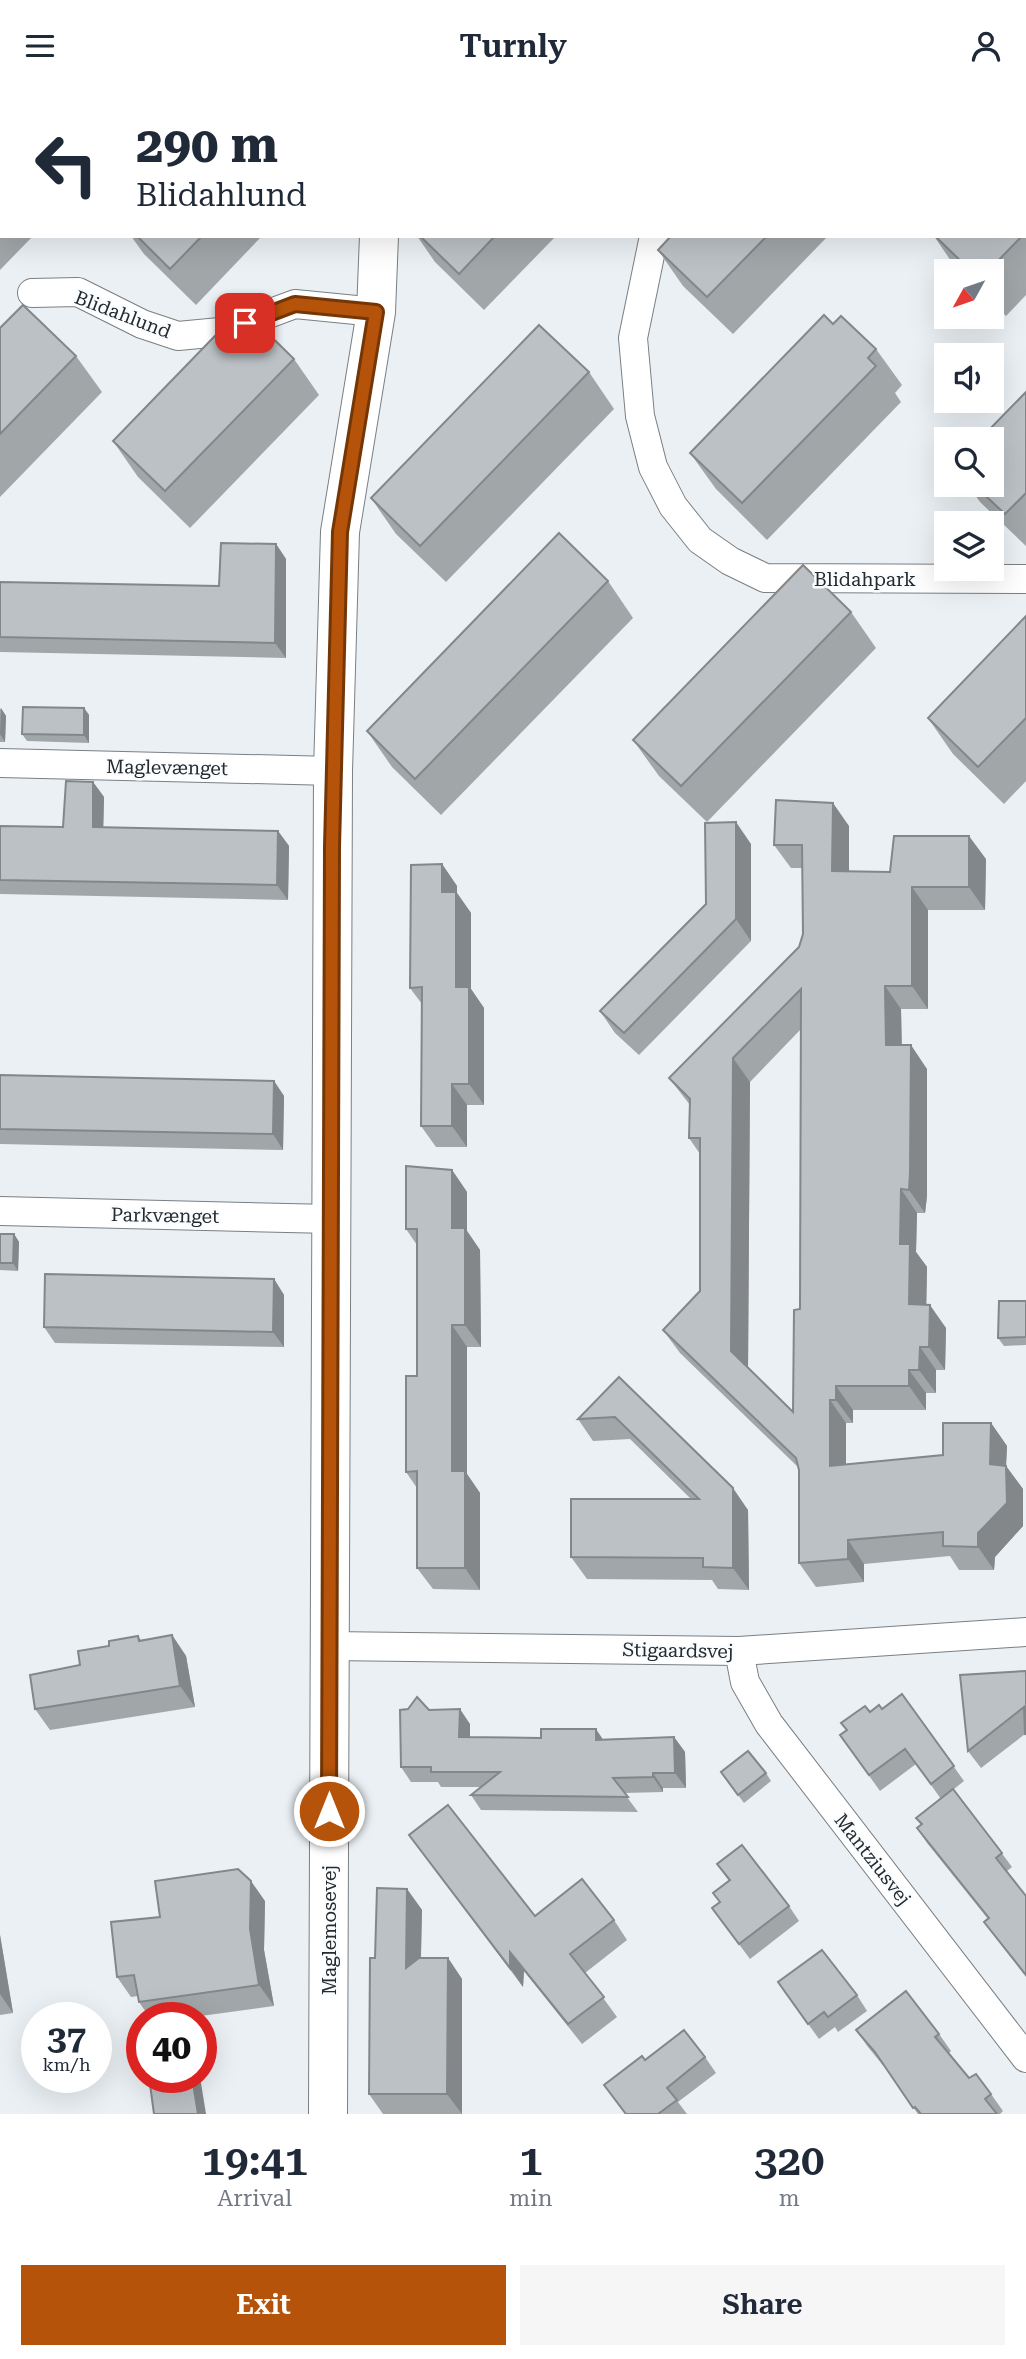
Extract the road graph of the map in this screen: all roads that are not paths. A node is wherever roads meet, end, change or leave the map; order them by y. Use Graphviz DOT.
graph roads {
  1 [pos="379,238"];
  2 [pos="654,238"];
  3 [pos="32,293"];
  4 [pos="376,312"];
  5 [pos="1026,579"];
  6 [pos="0,763"];
  7 [pos="333,771"];
  8 [pos="0,1211"];
  9 [pos="331,1219"];
  10 [pos="1026,1632"];
  11 [pos="329,1646"];
  12 [pos="739,1651"];
  13 [pos="1026,2058"];
  14 [pos="328,2114"];
  1 -- 4 [label="street, Maglemosevej"];
  2 -- 5 [label="street, Blidahpark"];
  3 -- 4 [label="street, Blidahlund"];
  4 -- 7 [label="street, Maglemosevej"];
  6 -- 7 [label="street, Maglevænget"];
  7 -- 9 [label="street, Maglemosevej"];
  8 -- 9 [label="street, Parkvænget"];
  9 -- 11 [label="street, Maglemosevej"];
  10 -- 12 [label="street, Stigaardsvej"];
  11 -- 12 [label="street, Stigaardsvej"];
  11 -- 14 [label="street, Maglemosevej"];
  12 -- 13 [label="street, Mantziusvej"];
}
